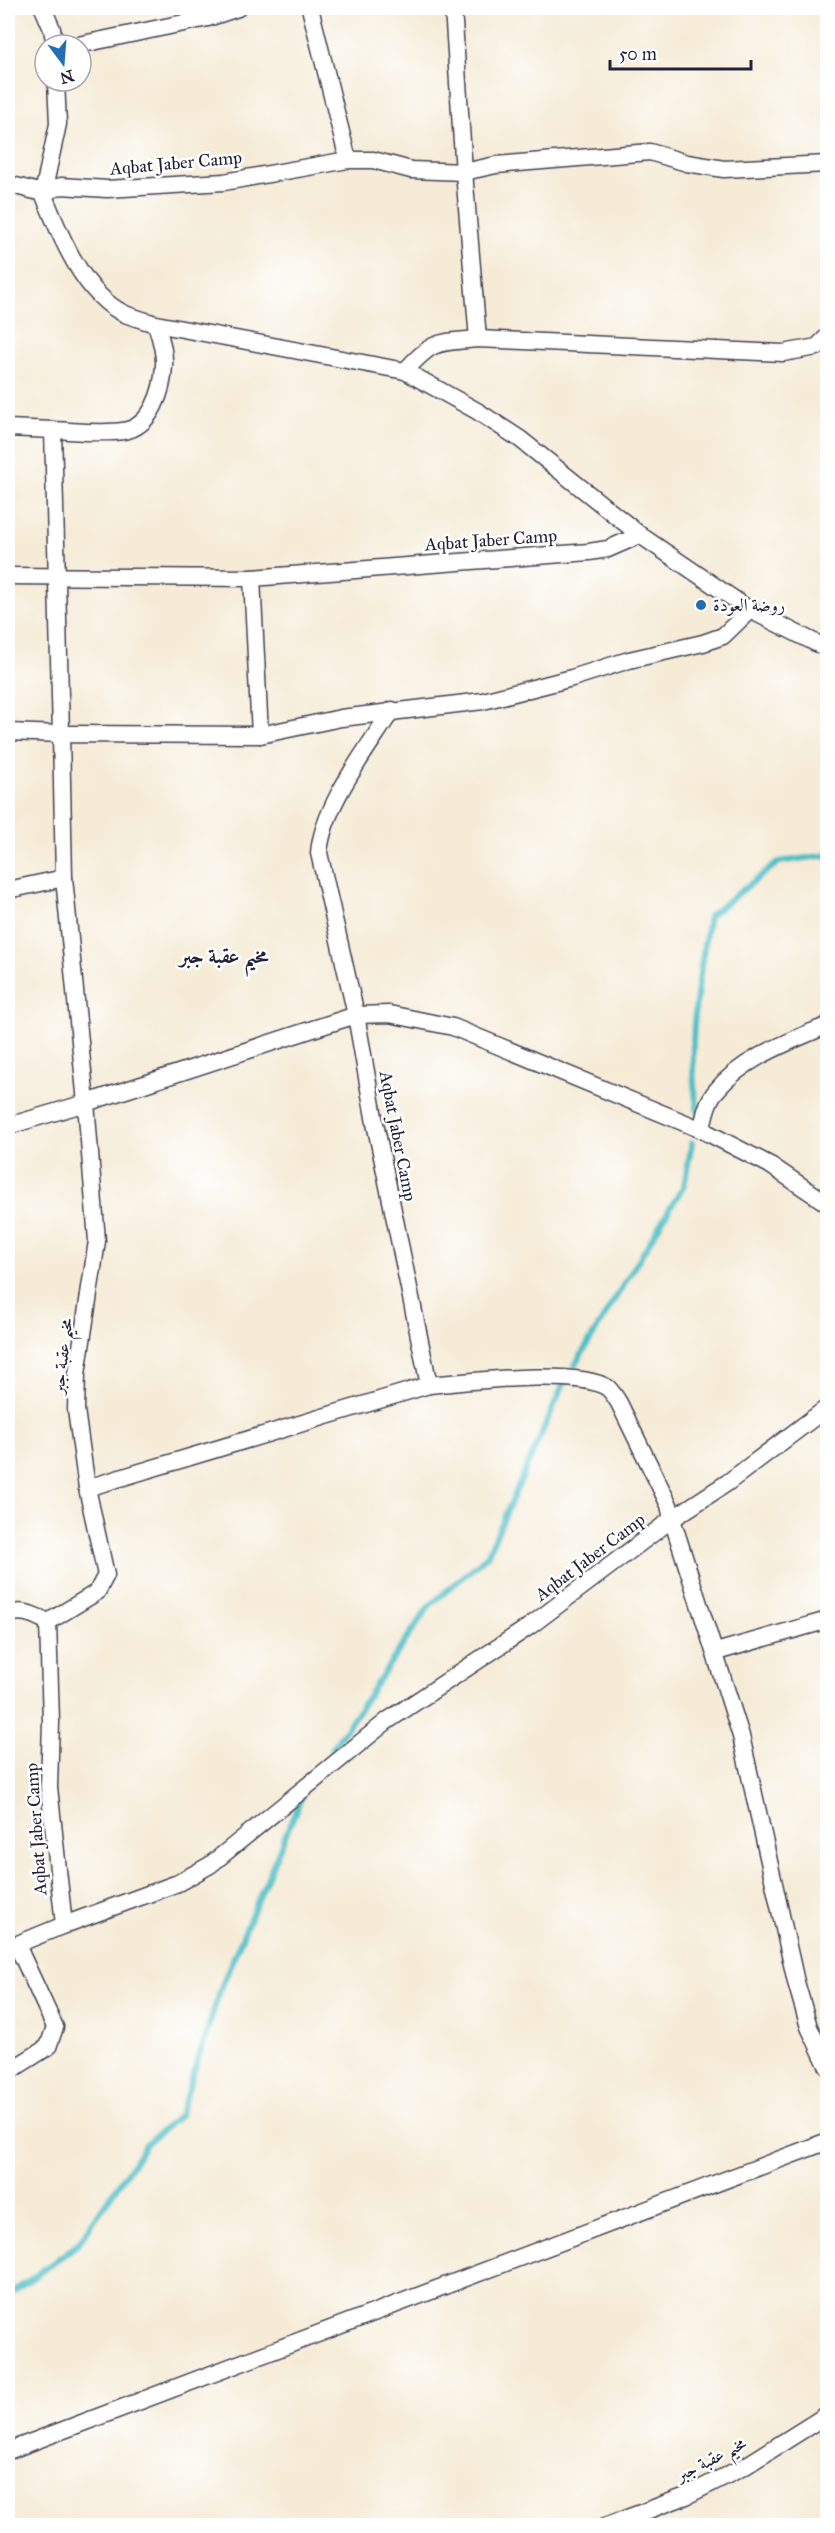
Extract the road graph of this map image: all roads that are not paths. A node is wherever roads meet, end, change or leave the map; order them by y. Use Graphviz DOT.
graph roads {
  1 [pos="43,8"];
  2 [pos="238,8"];
  3 [pos="310,8"];
  4 [pos="453,8"];
  5 [pos="53,33"];
  6 [pos="93,42"];
  7 [pos="57,93"];
  8 [pos="348,160"];
  9 [pos="828,164"];
  10 [pos="464,172"];
  11 [pos="8,184"];
  12 [pos="43,193"];
  13 [pos="156,324"];
  14 [pos="478,339"];
  15 [pos="824,347"];
  16 [pos="405,371"];
  17 [pos="8,428"];
  18 [pos="53,430"];
  19 [pos="640,536"];
  20 [pos="55,575"];
  21 [pos="8,576"];
  22 [pos="252,578"];
  23 [pos="750,610"];
  24 [pos="821,645"];
  25 [pos="393,710"];
  26 [pos="8,732"];
  27 [pos="61,734"];
  28 [pos="260,735"];
  29 [pos="64,878"];
  30 [pos="8,890"];
  31 [pos="356,1015"];
  32 [pos="828,1024"];
  33 [pos="86,1103"];
  34 [pos="8,1126"];
  35 [pos="702,1130"];
  36 [pos="828,1204"];
  37 [pos="429,1385"];
  38 [pos="828,1407"];
  39 [pos="87,1488"];
  40 [pos="672,1519"];
  41 [pos="8,1614"];
  42 [pos="828,1620"];
  43 [pos="48,1622"];
  44 [pos="716,1652"];
  45 [pos="64,1925"];
  46 [pos="12,1947"];
  47 [pos="828,2067"];
  48 [pos="8,2072"];
  49 [pos="828,2141"];
  50 [pos="828,2414"];
  51 [pos="8,2451"];
  52 [pos="606,2526"];
  1 -- 5 [label="street"];
  2 -- 6 [label="street"];
  3 -- 8 [label="street"];
  4 -- 10 [label="street"];
  7 -- 12 [label="street"];
  8 -- 10 [label="street, Aqbat Jaber Camp"];
  8 -- 12 [label="street, Aqbat Jaber Camp"];
  9 -- 10 [label="street, Aqbat Jaber Camp"];
  10 -- 14 [label="street"];
  11 -- 12 [label="street, Aqbat Jaber Camp"];
  12 -- 13 [label="street"];
  13 -- 16 [label="street"];
  13 -- 18 [label="street"];
  14 -- 15 [label="street"];
  14 -- 16 [label="street"];
  16 -- 19 [label="street"];
  17 -- 18 [label="street"];
  18 -- 20 [label="street"];
  19 -- 22 [label="street, Aqbat Jaber Camp"];
  19 -- 23 [label="street"];
  20 -- 21 [label="street, Aqbat Jaber Camp"];
  20 -- 22 [label="street, Aqbat Jaber Camp"];
  20 -- 27 [label="street"];
  22 -- 28 [label="street"];
  23 -- 24 [label="street"];
  23 -- 25 [label="street"];
  25 -- 28 [label="street"];
  25 -- 31 [label="street, Aqbat Jaber Camp"];
  26 -- 27 [label="street"];
  27 -- 28 [label="street"];
  27 -- 29 [label="street, مخيم عقبة جبر"];
  29 -- 30 [label="street"];
  29 -- 33 [label="street, مخيم عقبة جبر"];
  31 -- 33 [label="street"];
  31 -- 35 [label="street"];
  31 -- 37 [label="street, Aqbat Jaber Camp"];
  32 -- 35 [label="street"];
  33 -- 34 [label="street"];
  33 -- 39 [label="street, مخيم عقبة جبر"];
  35 -- 36 [label="street"];
  37 -- 39 [label="street"];
  37 -- 40 [label="street, Aqbat Jaber Camp"];
  38 -- 40 [label="street"];
  39 -- 43 [label="street, مخيم عقبة جبر"];
  40 -- 44 [label="street"];
  40 -- 45 [label="street, Aqbat Jaber Camp"];
  41 -- 43 [label="street"];
  42 -- 44 [label="street"];
  43 -- 45 [label="street, Aqbat Jaber Camp"];
  44 -- 47 [label="street"];
  45 -- 46 [label="street, Aqbat Jaber Camp"];
  46 -- 48 [label="street"];
  49 -- 51 [label="street"];
  50 -- 52 [label="street, مخيم عقبة جبر"];
}
